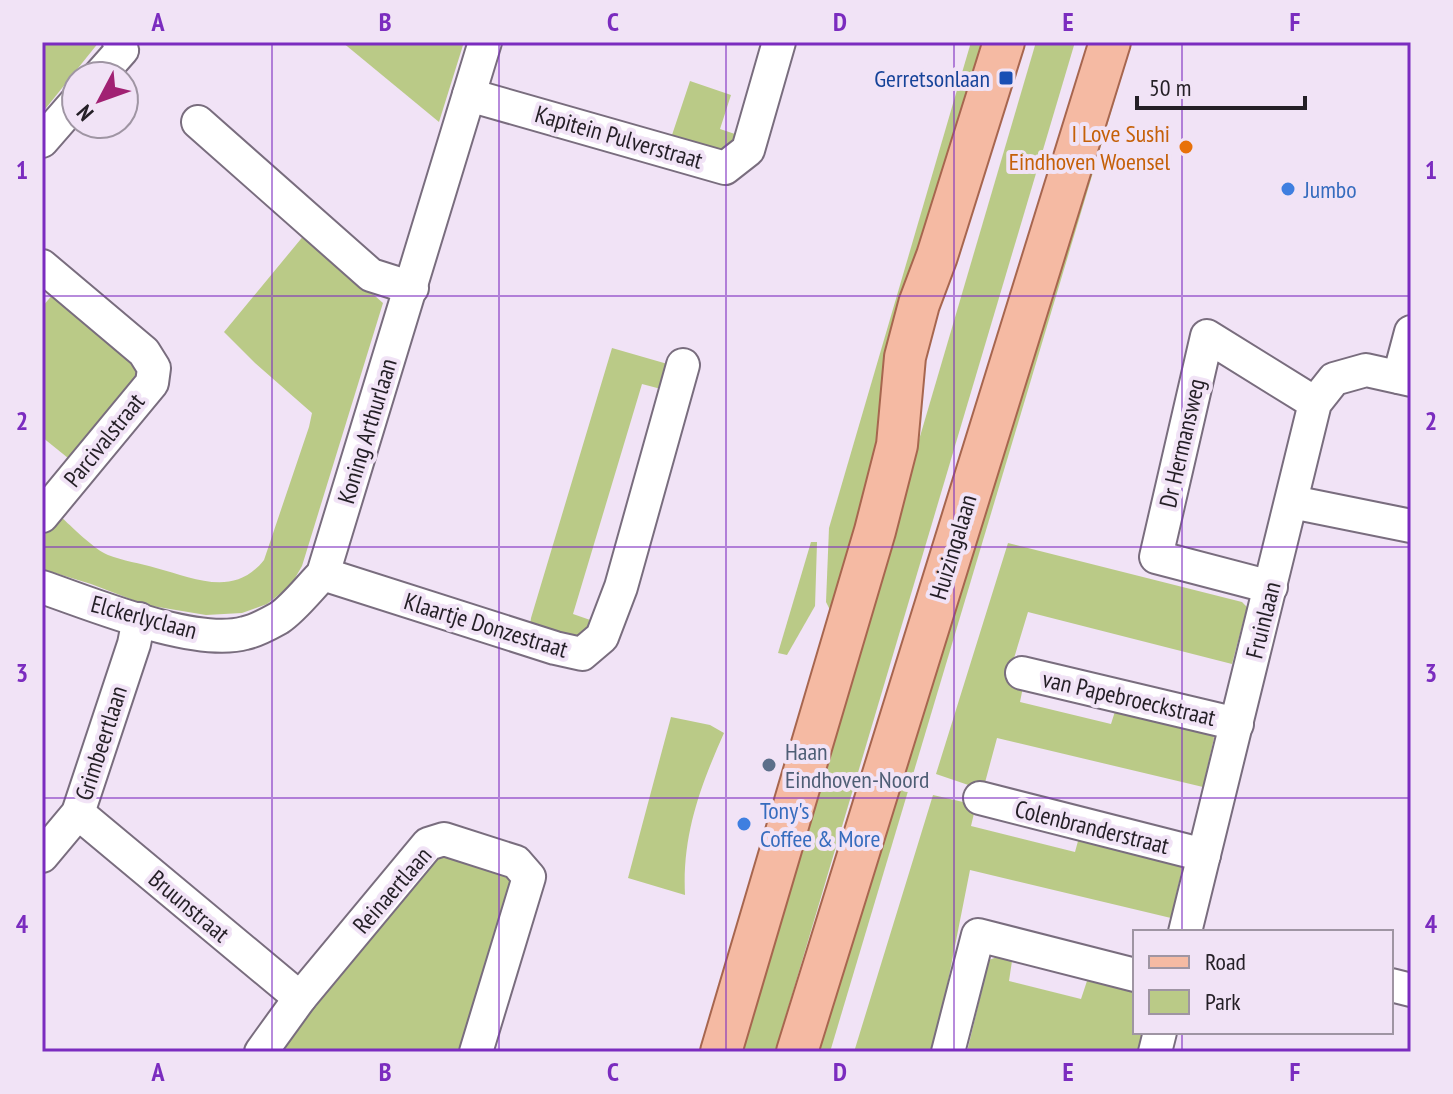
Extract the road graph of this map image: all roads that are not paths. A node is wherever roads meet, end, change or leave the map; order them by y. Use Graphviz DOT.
graph roads {
  1 [pos="119,42"];
  2 [pos="485,42"];
  3 [pos="779,42"];
  4 [pos="1004,42"];
  5 [pos="1110,42"];
  6 [pos="113,60"];
  7 [pos="469,95"];
  8 [pos="60,120"];
  9 [pos="198,122"];
  10 [pos="42,141"];
  11 [pos="42,266"];
  12 [pos="412,288"];
  13 [pos="1411,332"];
  14 [pos="683,365"];
  15 [pos="1405,378"];
  16 [pos="1315,403"];
  17 [pos="1292,502"];
  18 [pos="42,516"];
  19 [pos="1411,526"];
  20 [pos="323,574"];
  21 [pos="42,587"];
  22 [pos="1271,587"];
  23 [pos="139,619"];
  24 [pos="1022,673"];
  25 [pos="1237,724"];
  26 [pos="980,798"];
  27 [pos="78,813"];
  28 [pos="1204,855"];
  29 [pos="42,856"];
  30 [pos="1186,930"];
  31 [pos="1133,974"];
  32 [pos="300,998"];
  33 [pos="261,1052"];
  34 [pos="476,1052"];
  35 [pos="721,1052"];
  36 [pos="797,1052"];
  37 [pos="948,1052"];
  1 -- 6 [label="street"];
  2 -- 7 [label="street, Koning Arthurlaan"];
  3 -- 7 [label="street, Kapitein Pulverstraat"];
  4 -- 35 [label="main road"];
  5 -- 36 [label="main road, Huizingalaan"];
  7 -- 12 [label="street, Koning Arthurlaan"];
  8 -- 10 [label="street"];
  9 -- 12 [label="street"];
  11 -- 18 [label="street, Parcivalstraat"];
  12 -- 20 [label="street, Koning Arthurlaan"];
  13 -- 15 [label="street"];
  14 -- 20 [label="street, Klaartje Donzestraat"];
  15 -- 16 [label="street"];
  16 -- 17 [label="street, Fruinlaan"];
  16 -- 22 [label="street, Dr Hermansweg"];
  17 -- 19 [label="street"];
  17 -- 22 [label="street, Fruinlaan"];
  20 -- 23 [label="street, Elckerlyclaan"];
  21 -- 23 [label="street, Elckerlyclaan"];
  22 -- 25 [label="street, Fruinlaan"];
  23 -- 27 [label="street, Grimbeertlaan"];
  24 -- 25 [label="street, van Papebroeckstraat"];
  25 -- 28 [label="street, Fruinlaan"];
  26 -- 28 [label="street, Colenbranderstraat"];
  27 -- 29 [label="street, Grimbeertlaan"];
  27 -- 32 [label="street, Bruunstraat"];
  28 -- 30 [label="street, Fruinlaan"];
  31 -- 37 [label="street"];
  32 -- 33 [label="street, Reinaertlaan"];
  32 -- 34 [label="street, Reinaertlaan"];
}
